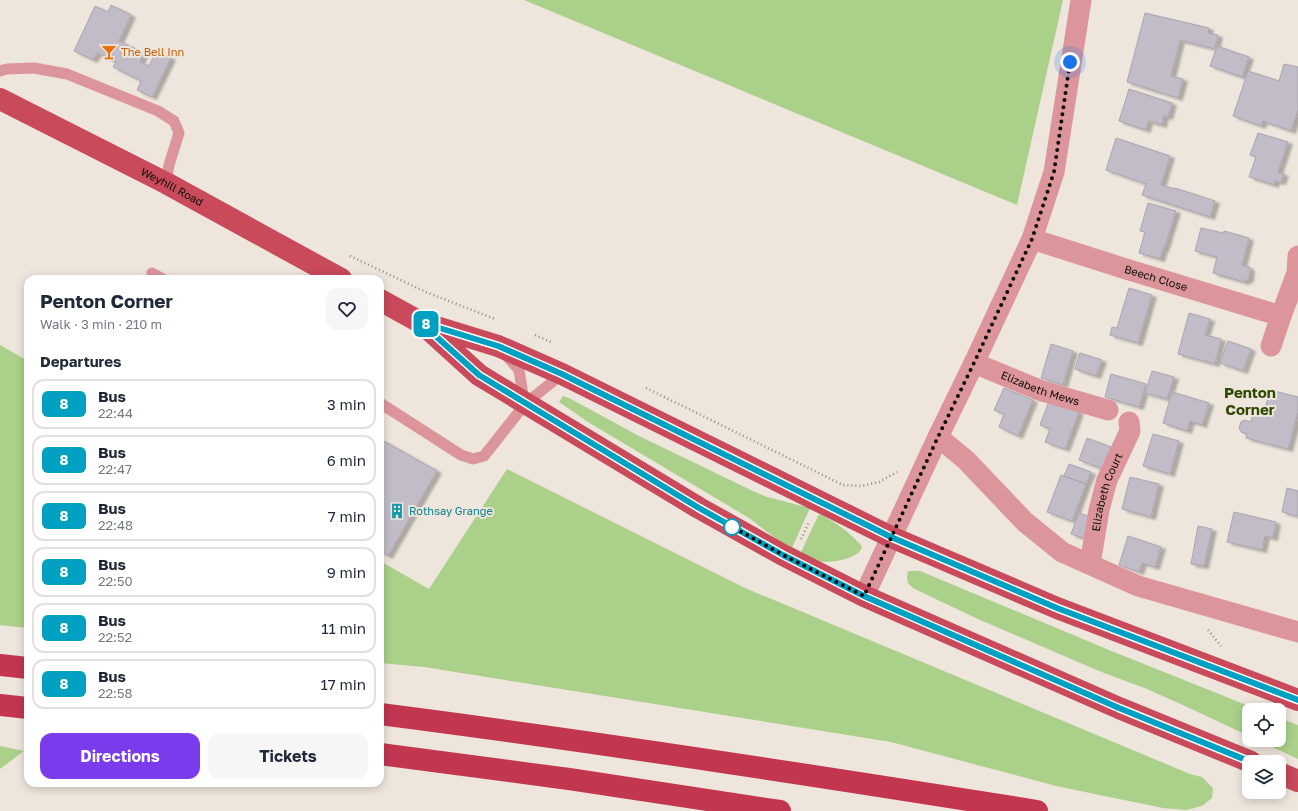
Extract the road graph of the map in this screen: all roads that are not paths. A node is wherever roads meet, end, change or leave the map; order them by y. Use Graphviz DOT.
graph roads {
  1 [pos="1081,0"];
  2 [pos="0,72"];
  3 [pos="0,99"];
  4 [pos="166,183"];
  5 [pos="1032,239"];
  6 [pos="1298,256"];
  7 [pos="152,273"];
  8 [pos="156,275"];
  9 [pos="334,275"];
  10 [pos="384,302"];
  11 [pos="1281,316"];
  12 [pos="420,322"];
  13 [pos="498,346"];
  14 [pos="1271,346"];
  15 [pos="974,363"];
  16 [pos="562,374"];
  17 [pos="525,404"];
  18 [pos="384,406"];
  19 [pos="1108,410"];
  20 [pos="1129,422"];
  21 [pos="938,437"];
  22 [pos="891,537"];
  23 [pos="1090,564"];
  24 [pos="864,596"];
  25 [pos="1298,632"];
  26 [pos="0,665"];
  27 [pos="24,668"];
  28 [pos="1298,700"];
  29 [pos="0,705"];
  30 [pos="24,708"];
  31 [pos="384,714"];
  32 [pos="384,755"];
  33 [pos="1242,758"];
  34 [pos="1286,776"];
  35 [pos="1298,781"];
  36 [pos="780,811"];
  37 [pos="1037,811"];
  1 -- 5 [label="street"];
  2 -- 4 [label="lane"];
  3 -- 4 [label="main road, Weyhill Road"];
  4 -- 9 [label="main road, Weyhill Road"];
  5 -- 11 [label="street, Beech Close"];
  5 -- 15 [label="street"];
  6 -- 11 [label="street"];
  7 -- 8 [label="lane"];
  10 -- 12 [label="main road"];
  11 -- 14 [label="street"];
  12 -- 13 [label="main road"];
  12 -- 17 [label="main road"];
  13 -- 16 [label="main road"];
  13 -- 17 [label="lane"];
  15 -- 19 [label="street, Elizabeth Mews"];
  15 -- 21 [label="street"];
  16 -- 17 [label="lane"];
  16 -- 22 [label="main road"];
  17 -- 18 [label="lane"];
  17 -- 24 [label="main road"];
  20 -- 23 [label="street, Elizabeth Court"];
  21 -- 22 [label="street"];
  21 -- 23 [label="street"];
  22 -- 24 [label="street"];
  22 -- 28 [label="main road"];
  23 -- 25 [label="street"];
  24 -- 33 [label="main road"];
  26 -- 27 [label="highway"];
  29 -- 30 [label="highway"];
  31 -- 37 [label="highway"];
  32 -- 36 [label="highway"];
  34 -- 35 [label="main road"];
}
